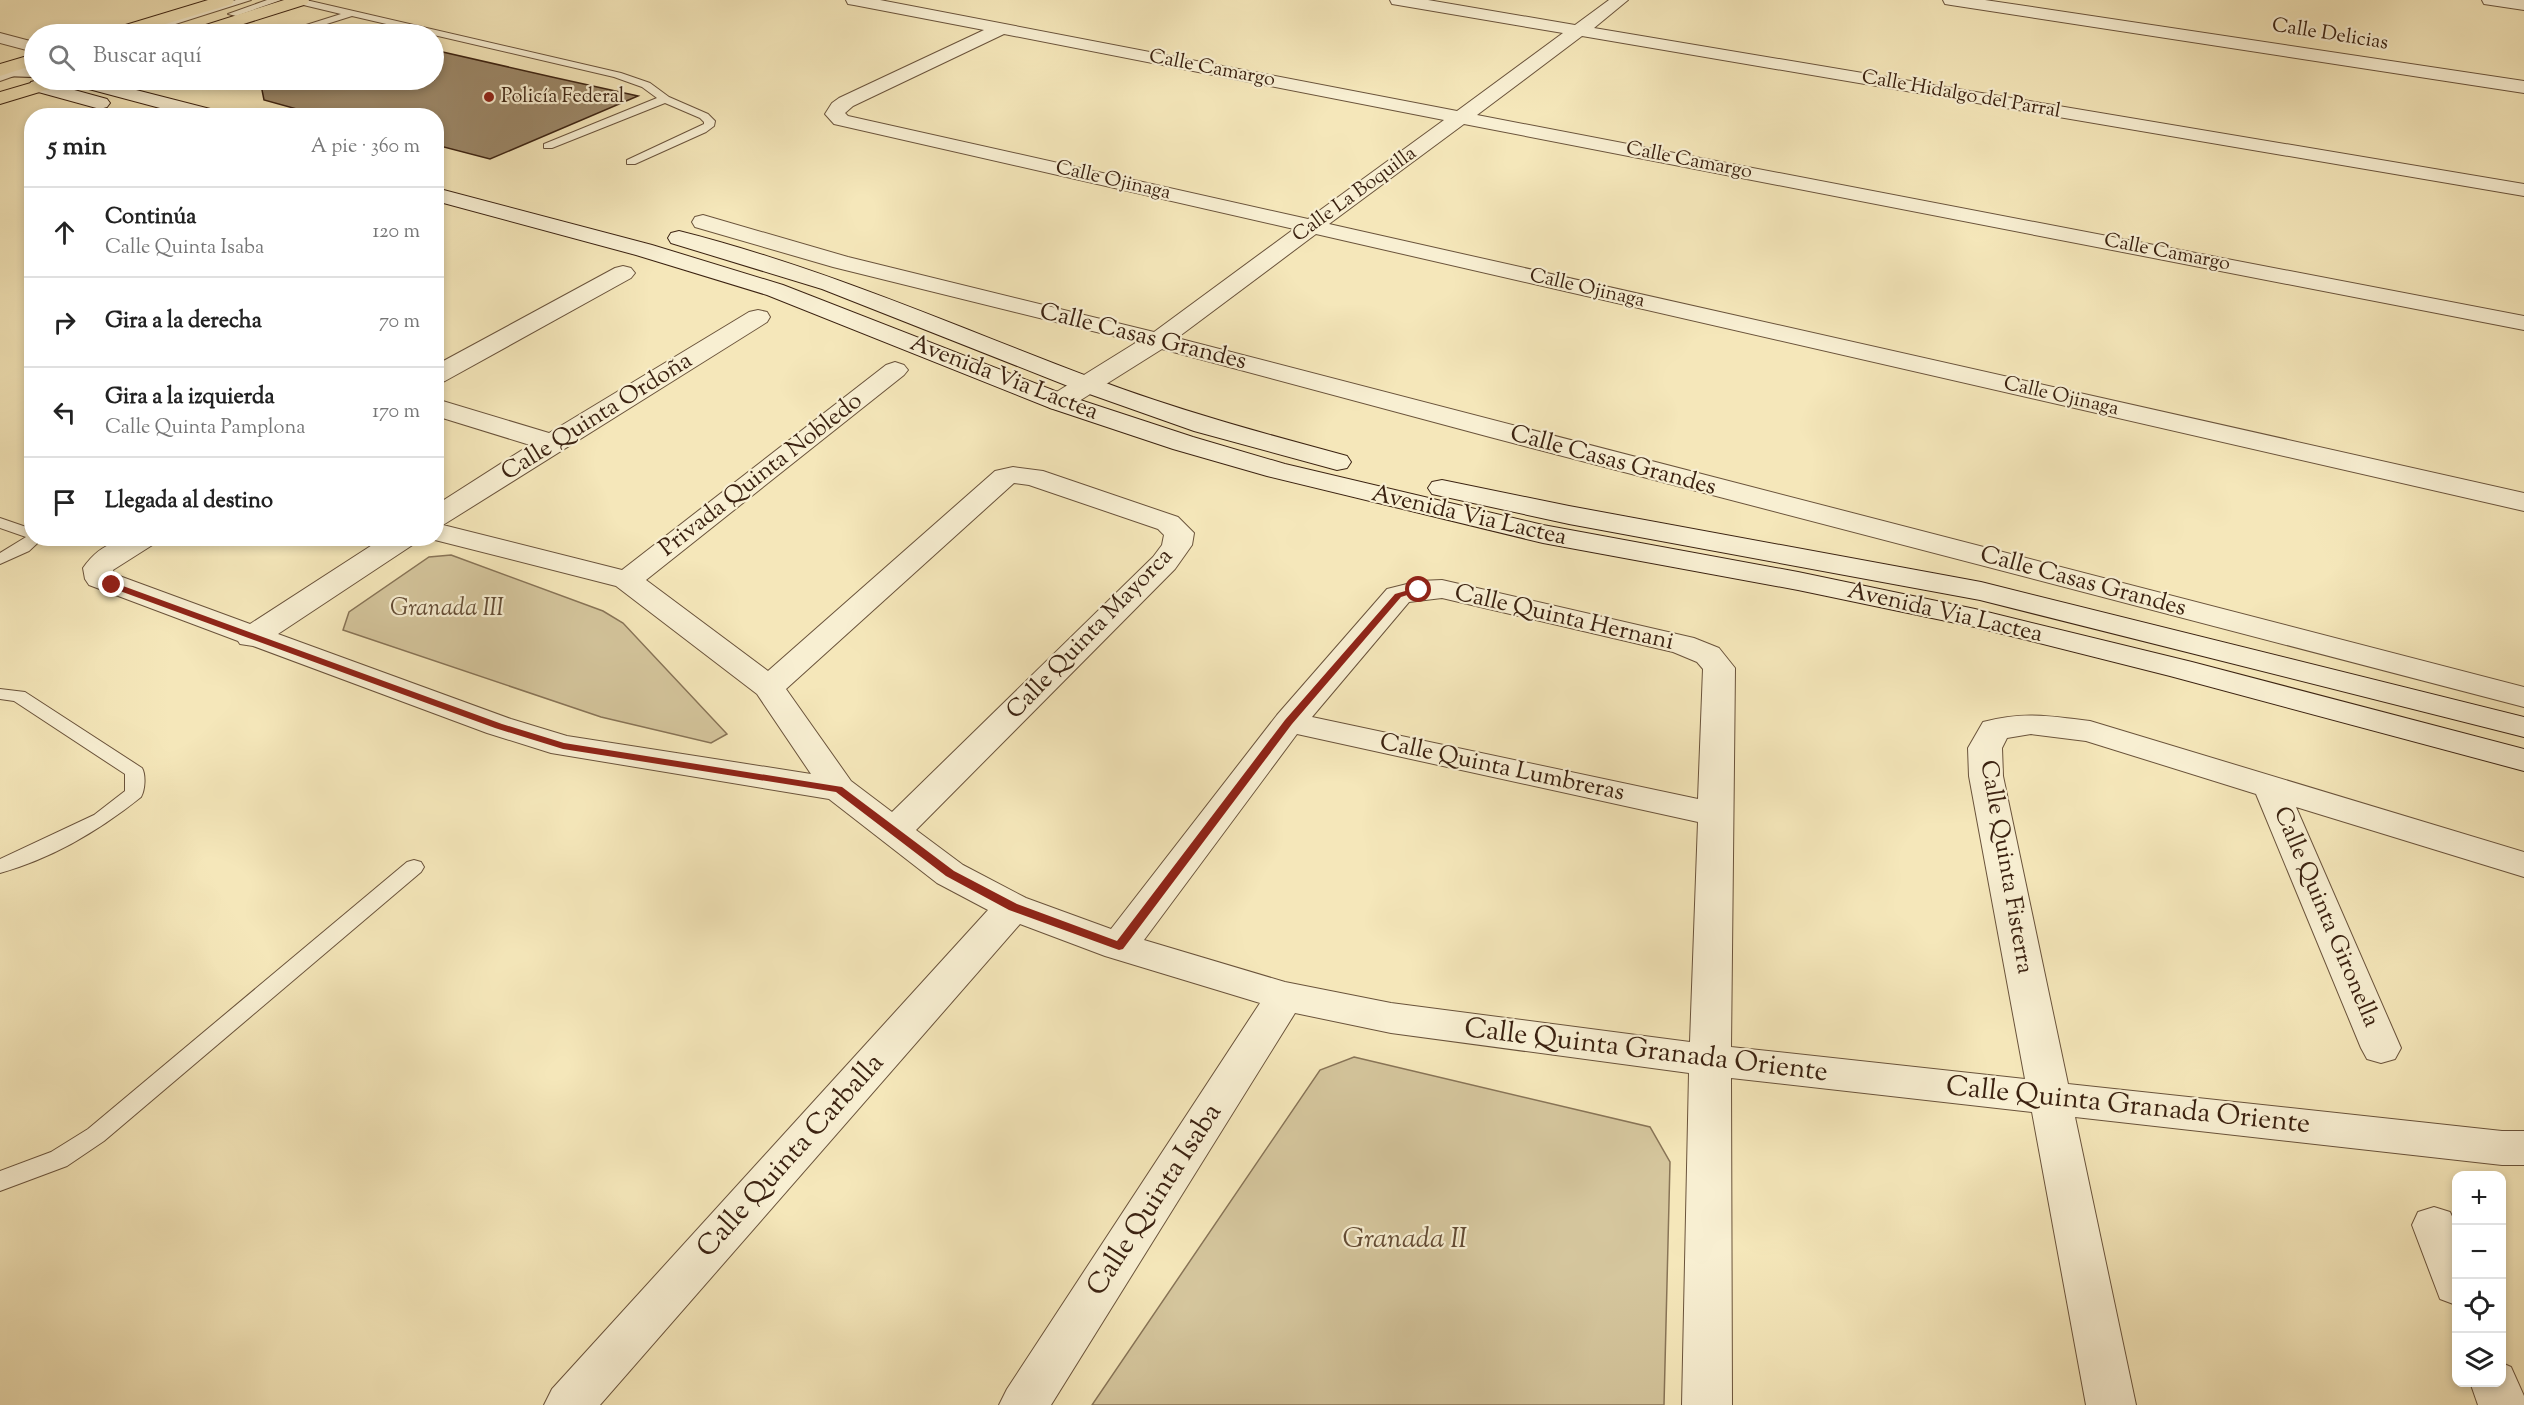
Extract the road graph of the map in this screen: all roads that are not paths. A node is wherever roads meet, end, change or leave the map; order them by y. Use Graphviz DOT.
graph roads {
  1 [pos="226,0"];
  2 [pos="246,0"];
  3 [pos="276,0"];
  4 [pos="854,0"];
  5 [pos="1398,0"];
  6 [pos="1620,0"];
  7 [pos="1951,0"];
  8 [pos="2490,0"];
  9 [pos="299,1"];
  10 [pos="2524,5"];
  11 [pos="350,14"];
  12 [pos="148,24"];
  13 [pos="168,24"];
  14 [pos="213,24"];
  15 [pos="220,24"];
  16 [pos="318,24"];
  17 [pos="394,24"];
  18 [pos="1000,29"];
  19 [pos="1577,31"];
  20 [pos="444,35"];
  21 [pos="0,38"];
  22 [pos="24,44"];
  23 [pos="0,70"];
  24 [pos="24,71"];
  25 [pos="24,74"];
  26 [pos="24,77"];
  27 [pos="0,78"];
  28 [pos="24,79"];
  29 [pos="2524,87"];
  30 [pos="0,90"];
  31 [pos="79,90"];
  32 [pos="115,90"];
  33 [pos="0,98"];
  34 [pos="665,99"];
  35 [pos="125,108"];
  36 [pos="184,108"];
  37 [pos="1462,116"];
  38 [pos="549,146"];
  39 [pos="631,162"];
  40 [pos="444,176"];
  41 [pos="2524,190"];
  42 [pos="444,196"];
  43 [pos="703,222"];
  44 [pos="1312,227"];
  45 [pos="623,273"];
  46 [pos="758,317"];
  47 [pos="2524,323"];
  48 [pos="1158,340"];
  49 [pos="895,369"];
  50 [pos="444,372"];
  51 [pos="1087,385"];
  52 [pos="1059,402"];
  53 [pos="444,409"];
  54 [pos="552,443"];
  55 [pos="2524,502"];
  56 [pos="444,513"];
  57 [pos="0,523"];
  58 [pos="24,531"];
  59 [pos="444,534"];
  60 [pos="25,546"];
  61 [pos="130,546"];
  62 [pos="392,546"];
  63 [pos="0,559"];
  64 [pos="627,580"];
  65 [pos="251,637"];
  66 [pos="769,687"];
  67 [pos="0,694"];
  68 [pos="2524,696"];
  69 [pos="1289,722"];
  70 [pos="2524,727"];
  71 [pos="2524,760"];
  72 [pos="2270,786"];
  73 [pos="839,789"];
  74 [pos="1716,814"];
  75 [pos="894,831"];
  76 [pos="2524,864"];
  77 [pos="0,866"];
  78 [pos="414,867"];
  79 [pos="1013,907"];
  80 [pos="1119,946"];
  81 [pos="1285,996"];
  82 [pos="2381,1048"];
  83 [pos="1710,1060"];
  84 [pos="2050,1096"];
  85 [pos="2517,1150"];
  86 [pos="0,1181"];
  87 [pos="2434,1225"];
  88 [pos="2455,1279"];
  89 [pos="2496,1387"];
  90 [pos="569,1405"];
  91 [pos="1024,1405"];
  92 [pos="1707,1405"];
  93 [pos="2111,1405"];
  94 [pos="2503,1405"];
  1 -- 12 [label="main road"];
  2 -- 13 [label="lane"];
  3 -- 14 [label="lane"];
  4 -- 18 [label="street, Calle Camargo"];
  5 -- 19 [label="street, Calle Hidalgo del Parral"];
  6 -- 19 [label="street, Calle La Boquilla"];
  7 -- 29 [label="street, Calle Delicias"];
  8 -- 10 [label="street"];
  9 -- 11 [label="lane"];
  9 -- 15 [label="main road"];
  11 -- 16 [label="lane"];
  11 -- 17 [label="lane"];
  18 -- 37 [label="street, Calle Camargo"];
  18 -- 44 [label="street, Calle Ojinaga"];
  19 -- 37 [label="street, Calle La Boquilla"];
  19 -- 41 [label="street, Calle Hidalgo del Parral"];
  20 -- 34 [label="lane"];
  21 -- 22 [label="street"];
  23 -- 24 [label="street"];
  25 -- 27 [label="lane"];
  26 -- 30 [label="lane"];
  28 -- 33 [label="main road"];
  31 -- 35 [label="street"];
  32 -- 36 [label="street"];
  34 -- 38 [label="lane"];
  34 -- 39 [label="lane"];
  37 -- 44 [label="street, Calle La Boquilla"];
  37 -- 47 [label="street, Calle Camargo"];
  40 -- 51 [label="street, Avenida Via Lactea"];
  42 -- 52 [label="street, Avenida Via Lactea"];
  43 -- 48 [label="street, Calle Casas Grandes"];
  44 -- 48 [label="street, Calle La Boquilla"];
  44 -- 55 [label="street, Calle Ojinaga"];
  45 -- 50 [label="street"];
  46 -- 54 [label="street, Calle Quinta Ordoña"];
  48 -- 51 [label="street, Calle La Boquilla"];
  48 -- 68 [label="street, Calle Casas Grandes"];
  49 -- 64 [label="street, Privada Quinta Nobledo"];
  51 -- 52 [label="street, Calle La Boquilla"];
  51 -- 70 [label="street, Avenida Via Lactea"];
  52 -- 71 [label="street, Avenida Via Lactea"];
  53 -- 54 [label="street"];
  54 -- 56 [label="street, Calle Quinta Ordoña"];
  57 -- 58 [label="lane"];
  59 -- 64 [label="street"];
  60 -- 63 [label="lane"];
  61 -- 65 [label="street"];
  62 -- 65 [label="street"];
  64 -- 66 [label="street"];
  65 -- 73 [label="street"];
  66 -- 73 [label="street"];
  66 -- 75 [label="street, Calle Quinta Mayorca"];
  67 -- 77 [label="lane"];
  69 -- 74 [label="street, Calle Quinta Lumbreras"];
  69 -- 74 [label="street, Calle Quinta Hernani"];
  69 -- 80 [label="street"];
  72 -- 76 [label="street, Calle Quinta Fisterra"];
  72 -- 82 [label="street, Calle Quinta Gironella"];
  72 -- 84 [label="street, Calle Quinta Fisterra"];
  73 -- 75 [label="street, Calle Quinta Granada Oriente"];
  74 -- 83 [label="street"];
  75 -- 79 [label="street, Calle Quinta Granada Oriente"];
  78 -- 86 [label="lane"];
  79 -- 80 [label="street, Calle Quinta Granada Oriente"];
  79 -- 90 [label="street, Calle Quinta Carballa"];
  80 -- 81 [label="street, Calle Quinta Granada Oriente"];
  81 -- 83 [label="street, Calle Quinta Granada Oriente"];
  81 -- 91 [label="street, Calle Quinta Isaba"];
  83 -- 84 [label="street, Calle Quinta Granada Oriente"];
  83 -- 92 [label="street"];
  84 -- 85 [label="street, Calle Quinta Granada Oriente"];
  84 -- 93 [label="street, Calle Quinta Fisterra"];
  87 -- 88 [label="street"];
  89 -- 94 [label="street"];
}
